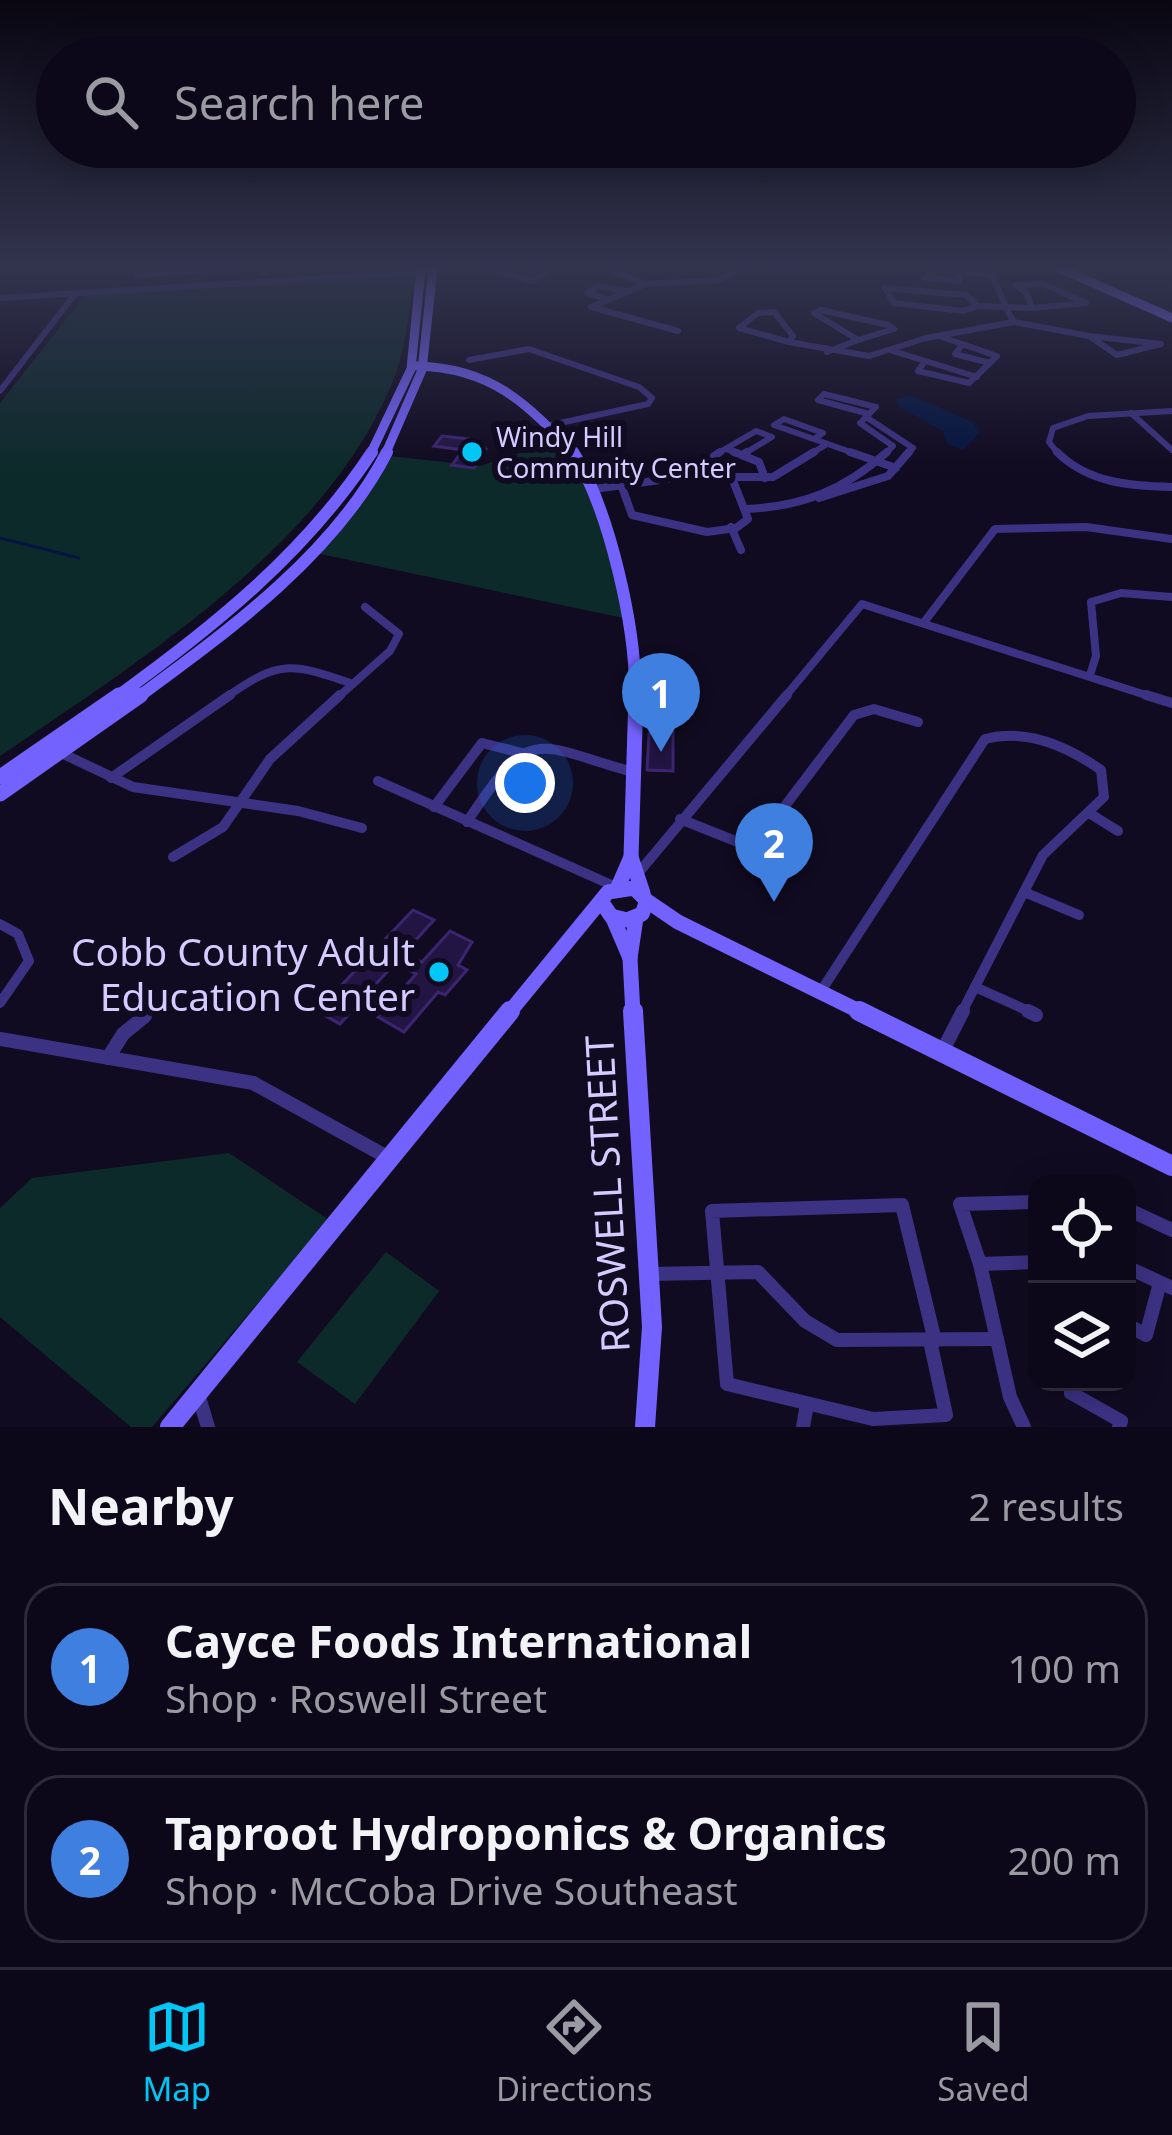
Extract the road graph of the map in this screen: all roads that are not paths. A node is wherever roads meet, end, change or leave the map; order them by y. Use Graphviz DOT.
graph roads {
  1 [pos="44,335"];
  2 [pos="419,335"];
  3 [pos="429,335"];
  4 [pos="763,335"];
  5 [pos="792,335"];
  6 [pos="847,335"];
  7 [pos="876,335"];
  8 [pos="947,335"];
  9 [pos="1081,335"];
  10 [pos="939,336"];
  11 [pos="1089,336"];
  12 [pos="858,340"];
  13 [pos="789,343"];
  14 [pos="428,347"];
  15 [pos="893,351"];
  16 [pos="827,352"];
  17 [pos="469,360"];
  18 [pos="418,366"];
  19 [pos="487,376"];
  20 [pos="0,391"];
  21 [pos="1172,411"];
  22 [pos="1131,413"];
  23 [pos="868,416"];
  24 [pos="546,426"];
  25 [pos="814,440"];
  26 [pos="827,444"];
  27 [pos="726,449"];
  28 [pos="1172,450"];
  29 [pos="742,455"];
  30 [pos="715,456"];
  31 [pos="878,462"];
  32 [pos="896,468"];
  33 [pos="732,478"];
  34 [pos="765,478"];
  35 [pos="622,487"];
  36 [pos="1172,487"];
  37 [pos="594,489"];
  38 [pos="813,498"];
  39 [pos="745,509"];
  40 [pos="601,512"];
  41 [pos="630,513"];
  42 [pos="731,527"];
  43 [pos="1172,539"];
  44 [pos="740,550"];
  45 [pos="1172,598"];
  46 [pos="365,607"];
  47 [pos="925,621"];
  48 [pos="1090,675"];
  49 [pos="353,684"];
  50 [pos="1172,703"];
  51 [pos="918,722"];
  52 [pos="59,752"];
  53 [pos="526,754"];
  54 [pos="633,772"];
  55 [pos="0,777"];
  56 [pos="111,778"];
  57 [pos="378,781"];
  58 [pos="0,794"];
  59 [pos="243,803"];
  60 [pos="434,807"];
  61 [pos="1089,812"];
  62 [pos="680,819"];
  63 [pos="467,821"];
  64 [pos="362,828"];
  65 [pos="1118,830"];
  66 [pos="656,847"];
  67 [pos="173,857"];
  68 [pos="634,859"];
  69 [pos="1024,892"];
  70 [pos="611,901"];
  71 [pos="641,907"];
  72 [pos="1078,915"];
  73 [pos="0,924"];
  74 [pos="630,958"];
  75 [pos="975,987"];
  76 [pos="821,992"];
  77 [pos="0,1003"];
  78 [pos="1036,1015"];
  79 [pos="145,1016"];
  80 [pos="0,1039"];
  81 [pos="942,1052"];
  82 [pos="108,1058"];
  83 [pos="392,1160"];
  84 [pos="1172,1165"];
  85 [pos="1028,1202"];
  86 [pos="1136,1213"];
  87 [pos="1172,1230"];
  88 [pos="1028,1262"];
  89 [pos="980,1264"];
  90 [pos="719,1269"];
  91 [pos="1136,1271"];
  92 [pos="649,1274"];
  93 [pos="1166,1286"];
  94 [pos="1136,1330"];
  95 [pos="997,1339"];
  96 [pos="933,1341"];
  97 [pos="1072,1391"];
  98 [pos="198,1394"];
  99 [pos="807,1405"];
  100 [pos="170,1427"];
  101 [pos="208,1427"];
  102 [pos="645,1427"];
  103 [pos="802,1427"];
  104 [pos="1024,1427"];
  105 [pos="1120,1427"];
  1 -- 20 [label="street"];
  2 -- 18 [label="main road"];
  3 -- 14 [label="main road"];
  4 -- 13 [label="street"];
  5 -- 13 [label="street"];
  6 -- 12 [label="street"];
  7 -- 12 [label="street"];
  8 -- 10 [label="street"];
  9 -- 11 [label="street"];
  10 -- 15 [label="street"];
  10 -- 15 [label="street"];
  11 -- 11 [label="street"];
  12 -- 16 [label="street"];
  13 -- 16 [label="street"];
  14 -- 18 [label="main road"];
  14 -- 19 [label="main road, ROSWELL STREET"];
  15 -- 16 [label="street"];
  17 -- 24 [label="street"];
  18 -- 19 [label="main road"];
  18 -- 52 [label="main road"];
  18 -- 55 [label="main road"];
  19 -- 24 [label="main road, ROSWELL STREET"];
  21 -- 22 [label="street"];
  22 -- 28 [label="street"];
  22 -- 36 [label="street"];
  23 -- 23 [label="street"];
  23 -- 31 [label="street"];
  23 -- 32 [label="street"];
  24 -- 37 [label="main road, ROSWELL STREET"];
  25 -- 25 [label="street"];
  25 -- 26 [label="street"];
  26 -- 31 [label="street"];
  26 -- 34 [label="street"];
  27 -- 29 [label="street"];
  27 -- 29 [label="street"];
  27 -- 30 [label="street"];
  29 -- 34 [label="street"];
  31 -- 32 [label="street"];
  31 -- 38 [label="street"];
  32 -- 38 [label="street"];
  33 -- 34 [label="street"];
  33 -- 35 [label="street"];
  33 -- 39 [label="street"];
  35 -- 37 [label="street"];
  35 -- 41 [label="street"];
  37 -- 40 [label="main road, ROSWELL STREET"];
  38 -- 39 [label="street"];
  39 -- 42 [label="street"];
  40 -- 41 [label="street"];
  40 -- 54 [label="main road, ROSWELL STREET"];
  41 -- 42 [label="street"];
  42 -- 44 [label="street"];
  43 -- 47 [label="street"];
  45 -- 48 [label="street"];
  46 -- 49 [label="street"];
  47 -- 48 [label="street"];
  47 -- 62 [label="street"];
  48 -- 50 [label="street"];
  49 -- 56 [label="street"];
  49 -- 59 [label="street"];
  51 -- 62 [label="street"];
  52 -- 56 [label="street"];
  52 -- 58 [label="main road"];
  53 -- 54 [label="street"];
  53 -- 60 [label="street"];
  53 -- 63 [label="street"];
  54 -- 68 [label="main road, ROSWELL STREET"];
  56 -- 59 [label="street"];
  57 -- 60 [label="street"];
  59 -- 64 [label="street"];
  59 -- 67 [label="street"];
  60 -- 63 [label="street"];
  61 -- 65 [label="street"];
  61 -- 69 [label="street"];
  61 -- 76 [label="street"];
  62 -- 66 [label="street"];
  63 -- 70 [label="street"];
  66 -- 68 [label="street"];
  66 -- 68 [label="street"];
  68 -- 70 [label="main road, ROSWELL STREET"];
  68 -- 71 [label="main road, ROSWELL STREET"];
  69 -- 72 [label="street"];
  69 -- 75 [label="street"];
  70 -- 71 [label="main road"];
  70 -- 71 [label="main road"];
  70 -- 74 [label="main road, ROSWELL STREET"];
  70 -- 83 [label="main road"];
  71 -- 74 [label="main road, ROSWELL STREET"];
  71 -- 76 [label="main road"];
  73 -- 77 [label="street"];
  74 -- 92 [label="main road, ROSWELL STREET"];
  75 -- 78 [label="street"];
  75 -- 81 [label="street"];
  76 -- 81 [label="main road"];
  79 -- 82 [label="street"];
  80 -- 82 [label="street"];
  81 -- 84 [label="main road"];
  82 -- 83 [label="street"];
  83 -- 98 [label="main road"];
  85 -- 89 [label="street"];
  86 -- 87 [label="street"];
  88 -- 89 [label="street"];
  89 -- 95 [label="street"];
  90 -- 92 [label="street"];
  90 -- 96 [label="street"];
  90 -- 96 [label="street"];
  90 -- 99 [label="street"];
  91 -- 93 [label="street"];
  92 -- 102 [label="main road, ROSWELL STREET"];
  93 -- 94 [label="street"];
  95 -- 96 [label="street"];
  95 -- 104 [label="street"];
  96 -- 99 [label="street"];
  97 -- 105 [label="street"];
  98 -- 100 [label="main road"];
  98 -- 101 [label="street"];
  99 -- 103 [label="street"];
}
